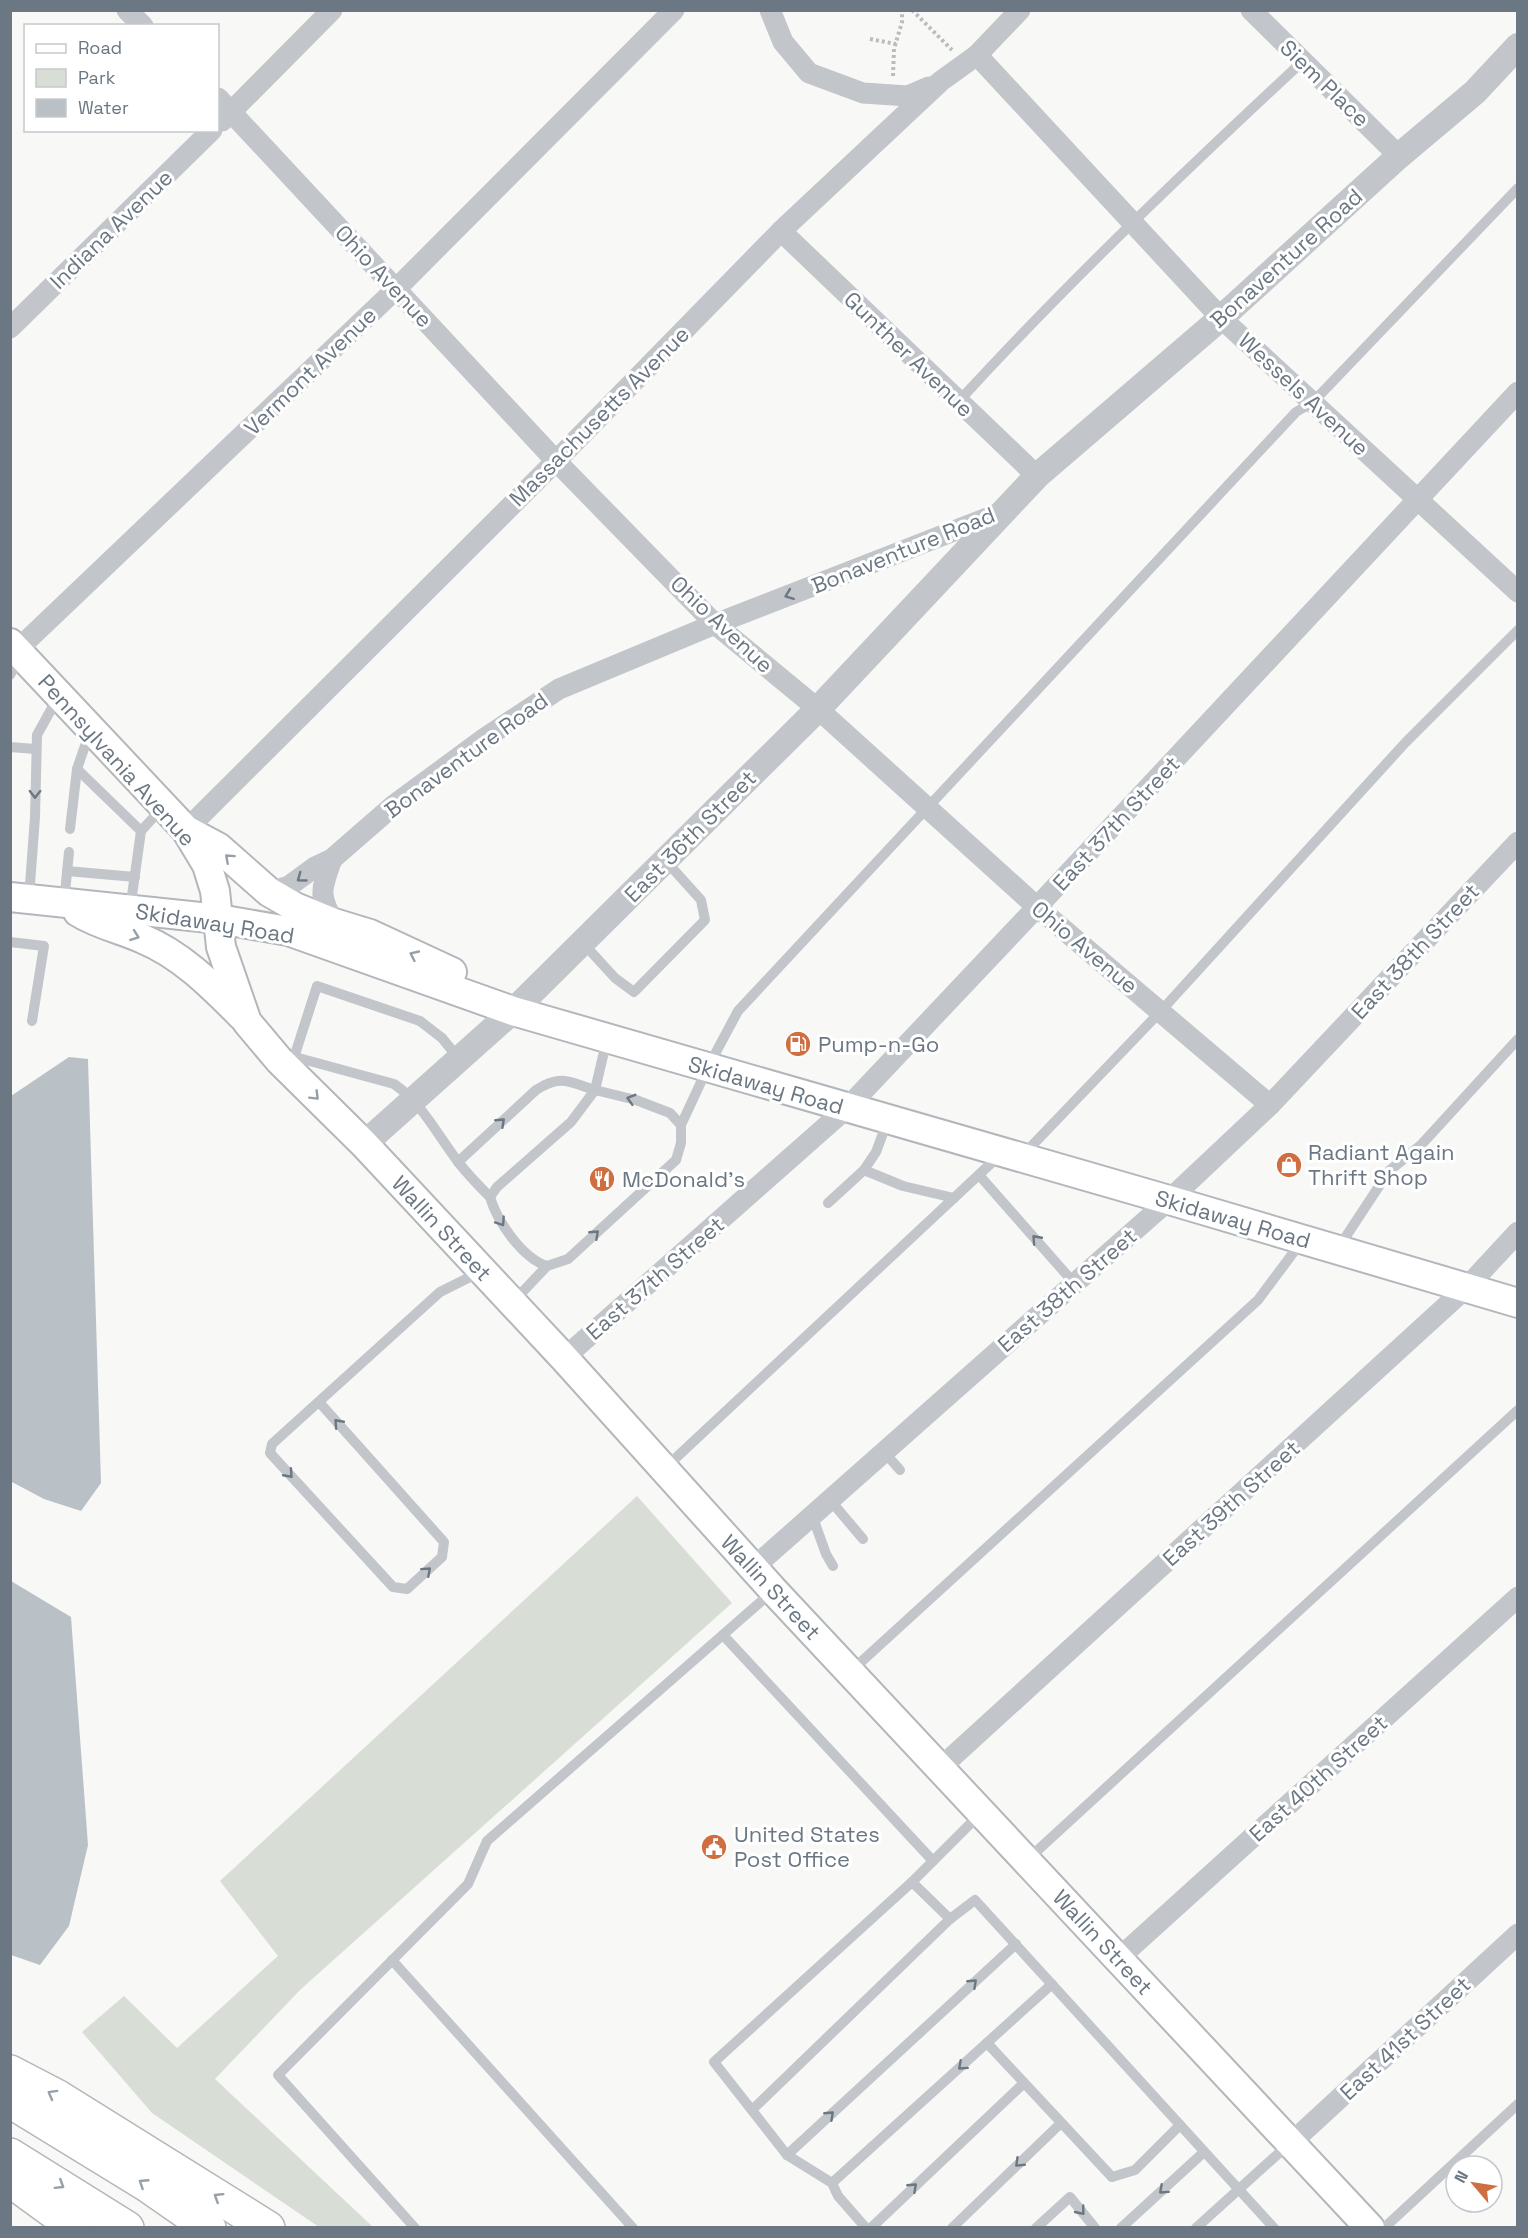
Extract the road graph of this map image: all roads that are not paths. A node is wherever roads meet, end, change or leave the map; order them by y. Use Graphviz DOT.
graph roads {
  1 [pos="127,10"];
  2 [pos="332,10"];
  3 [pos="674,10"];
  4 [pos="770,10"];
  5 [pos="1020,10"];
  6 [pos="1251,10"];
  7 [pos="998,20"];
  8 [pos="141,24"];
  9 [pos="1518,46"];
  10 [pos="972,59"];
  11 [pos="1303,61"];
  12 [pos="941,81"];
  13 [pos="222,112"];
  14 [pos="210,132"];
  15 [pos="1399,156"];
  16 [pos="1518,188"];
  17 [pos="1133,223"];
  18 [pos="781,231"];
  19 [pos="396,289"];
  20 [pos="1221,318"];
  21 [pos="10,328"];
  22 [pos="1518,392"];
  23 [pos="959,401"];
  24 [pos="1313,402"];
  25 [pos="556,460"];
  26 [pos="1037,476"];
  27 [pos="1417,498"];
  28 [pos="1000,513"];
  29 [pos="1518,592"];
  30 [pos="715,624"];
  31 [pos="1518,630"];
  32 [pos="15,656"];
  33 [pos="59,694"];
  34 [pos="818,709"];
  35 [pos="91,728"];
  36 [pos="10,747"];
  37 [pos="35,749"];
  38 [pos="77,769"];
  39 [pos="163,806"];
  40 [pos="928,809"];
  41 [pos="70,829"];
  42 [pos="186,830"];
  43 [pos="141,831"];
  44 [pos="1518,842"];
  45 [pos="69,852"];
  46 [pos="332,859"];
  47 [pos="665,860"];
  48 [pos="67,871"];
  49 [pos="135,877"];
  50 [pos="269,892"];
  51 [pos="20,898"];
  52 [pos="64,903"];
  53 [pos="1037,908"];
  54 [pos="130,910"];
  55 [pos="219,919"];
  56 [pos="334,923"];
  57 [pos="10,942"];
  58 [pos="583,942"];
  59 [pos="478,999"];
  60 [pos="513,1011"];
  61 [pos="1160,1012"];
  62 [pos="32,1022"];
  63 [pos="247,1022"];
  64 [pos="608,1039"];
  65 [pos="1518,1040"];
  66 [pos="459,1059"];
  67 [pos="292,1064"];
  68 [pos="708,1068"];
  69 [pos="595,1089"];
  70 [pos="413,1100"];
  71 [pos="1270,1105"];
  72 [pos="847,1108"];
  73 [pos="888,1120"];
  74 [pos="681,1125"];
  75 [pos="364,1144"];
  76 [pos="1012,1155"];
  77 [pos="458,1162"];
  78 [pos="864,1170"];
  79 [pos="979,1175"];
  80 [pos="490,1197"];
  81 [pos="954,1198"];
  82 [pos="1169,1200"];
  83 [pos="828,1203"];
  84 [pos="1518,1232"];
  85 [pos="1303,1240"];
  86 [pos="1337,1250"];
  87 [pos="547,1266"];
  88 [pos="482,1271"];
  89 [pos="1074,1282"];
  90 [pos="1466,1288"];
  91 [pos="512,1303"];
  92 [pos="1518,1303"];
  93 [pos="564,1358"];
  94 [pos="319,1402"];
  95 [pos="1518,1410"];
  96 [pos="884,1452"];
  97 [pos="664,1469"];
  98 [pos="900,1470"];
  99 [pos="830,1500"];
  100 [pos="812,1515"];
  101 [pos="863,1539"];
  102 [pos="833,1566"];
  103 [pos="753,1568"];
  104 [pos="774,1591"];
  105 [pos="1518,1598"];
  106 [pos="723,1635"];
  107 [pos="850,1672"];
  108 [pos="939,1768"];
  109 [pos="981,1813"];
  110 [pos="1026,1860"];
  111 [pos="933,1861"];
  112 [pos="912,1882"];
  113 [pos="950,1919"];
  114 [pos="1518,1935"];
  115 [pos="1016,1944"];
  116 [pos="1119,1958"];
  117 [pos="392,1960"];
  118 [pos="1052,1984"];
  119 [pos="987,2043"];
  120 [pos="10,2072"];
  121 [pos="1024,2083"];
  122 [pos="10,2101"];
  123 [pos="1518,2104"];
  124 [pos="752,2110"];
  125 [pos="1061,2123"];
  126 [pos="1180,2126"];
  127 [pos="1292,2142"];
  128 [pos="1204,2152"];
  129 [pos="10,2155"];
  130 [pos="787,2155"];
  131 [pos="10,2180"];
  132 [pos="832,2183"];
  133 [pos="1239,2190"];
  134 [pos="76,2228"];
  135 [pos="127,2228"];
  136 [pos="209,2228"];
  137 [pos="268,2228"];
  138 [pos="415,2228"];
  139 [pos="633,2228"];
  140 [pos="869,2228"];
  141 [pos="952,2228"];
  142 [pos="1036,2228"];
  143 [pos="1095,2228"];
  144 [pos="1121,2228"];
  145 [pos="1196,2228"];
  146 [pos="1274,2228"];
  147 [pos="1370,2228"];
  148 [pos="1384,2228"];
  1 -- 8 [label="street"];
  2 -- 13 [label="street"];
  3 -- 19 [label="street, Vermont Avenue"];
  4 -- 12 [label="street"];
  5 -- 7 [label="street, Massachusetts Avenue"];
  6 -- 11 [label="street, Siem Place"];
  7 -- 10 [label="street, Massachusetts Avenue"];
  9 -- 15 [label="street, Bonaventure Road"];
  10 -- 12 [label="street, Massachusetts Avenue"];
  10 -- 17 [label="street, Wessels Avenue"];
  11 -- 15 [label="street, Siem Place"];
  11 -- 17 [label="lane"];
  12 -- 18 [label="street, Massachusetts Avenue"];
  13 -- 19 [label="street, Ohio Avenue"];
  14 -- 21 [label="street, Indiana Avenue"];
  15 -- 20 [label="street, Bonaventure Road"];
  16 -- 24 [label="lane"];
  17 -- 20 [label="street, Wessels Avenue"];
  17 -- 23 [label="lane"];
  18 -- 23 [label="street, Gunther Avenue"];
  18 -- 25 [label="street, Massachusetts Avenue"];
  19 -- 25 [label="street, Ohio Avenue"];
  19 -- 32 [label="street, Vermont Avenue"];
  20 -- 24 [label="street, Wessels Avenue"];
  20 -- 26 [label="street, Bonaventure Road"];
  22 -- 27 [label="street, East 37th Street"];
  23 -- 26 [label="street, Gunther Avenue"];
  24 -- 27 [label="street, Wessels Avenue"];
  24 -- 40 [label="lane"];
  25 -- 30 [label="street, Ohio Avenue"];
  25 -- 42 [label="street, Massachusetts Avenue"];
  26 -- 28 [label="street, Bonaventure Road"];
  27 -- 29 [label="street, Wessels Avenue"];
  27 -- 53 [label="street, East 37th Street"];
  28 -- 30 [label="street, Bonaventure Road, one-way"];
  28 -- 34 [label="street, East 36th Street"];
  30 -- 34 [label="street, Ohio Avenue"];
  30 -- 46 [label="street, Bonaventure Road"];
  31 -- 61 [label="lane"];
  32 -- 33 [label="main road, Pennsylvania Avenue"];
  33 -- 35 [label="main road, Pennsylvania Avenue"];
  33 -- 37 [label="lane"];
  34 -- 40 [label="street, Ohio Avenue"];
  34 -- 47 [label="street, East 36th Street"];
  35 -- 38 [label="lane"];
  35 -- 39 [label="main road, Pennsylvania Avenue"];
  36 -- 37 [label="lane"];
  37 -- 51 [label="lane, one-way"];
  38 -- 41 [label="lane"];
  38 -- 43 [label="lane"];
  39 -- 42 [label="main road, Pennsylvania Avenue"];
  39 -- 43 [label="lane"];
  40 -- 53 [label="street, Ohio Avenue"];
  40 -- 68 [label="lane"];
  50 -- 42 [label="main road, one-way"];
  42 -- 55 [label="main road, Pennsylvania Avenue"];
  43 -- 49 [label="lane"];
  44 -- 71 [label="street, East 38th Street"];
  45 -- 48 [label="lane"];
  46 -- 50 [label="street, Bonaventure Road, one-way"];
  46 -- 56 [label="street, Bonaventure Road"];
  47 -- 58 [label="street, East 36th Street"];
  47 -- 58 [label="lane"];
  48 -- 49 [label="lane"];
  48 -- 52 [label="lane"];
  49 -- 54 [label="lane"];
  50 -- 56 [label="main road"];
  51 -- 52 [label="main road, Skidaway Road"];
  52 -- 54 [label="main road, Skidaway Road"];
  52 -- 63 [label="main road, one-way"];
  53 -- 61 [label="street, Ohio Avenue"];
  53 -- 72 [label="street, East 37th Street"];
  54 -- 55 [label="main road, Skidaway Road"];
  55 -- 59 [label="main road, Skidaway Road"];
  55 -- 63 [label="main road, Wallin Street"];
  59 -- 56 [label="main road, one-way"];
  57 -- 62 [label="lane"];
  58 -- 60 [label="street, East 36th Street"];
  59 -- 60 [label="main road, Skidaway Road"];
  60 -- 64 [label="main road, Skidaway Road"];
  60 -- 66 [label="street, East 36th Street"];
  61 -- 71 [label="street, Ohio Avenue"];
  61 -- 76 [label="lane"];
  63 -- 67 [label="main road, Wallin Street"];
  64 -- 68 [label="main road, Skidaway Road"];
  64 -- 69 [label="lane"];
  65 -- 86 [label="lane"];
  66 -- 67 [label="lane"];
  66 -- 70 [label="street, East 36th Street"];
  67 -- 70 [label="lane"];
  67 -- 75 [label="main road, Wallin Street, one-way"];
  68 -- 72 [label="main road, Skidaway Road"];
  68 -- 74 [label="lane"];
  74 -- 69 [label="lane, one-way"];
  77 -- 69 [label="lane, one-way"];
  69 -- 80 [label="lane"];
  70 -- 75 [label="street, East 36th Street"];
  70 -- 77 [label="lane"];
  71 -- 82 [label="street, East 38th Street"];
  72 -- 73 [label="main road, Skidaway Road"];
  72 -- 93 [label="street, East 37th Street"];
  73 -- 76 [label="main road, Skidaway Road"];
  73 -- 78 [label="lane"];
  87 -- 74 [label="lane, one-way"];
  75 -- 88 [label="main road, Wallin Street"];
  76 -- 79 [label="lane"];
  76 -- 82 [label="main road, Skidaway Road"];
  77 -- 80 [label="lane"];
  78 -- 81 [label="lane"];
  78 -- 83 [label="lane"];
  79 -- 81 [label="lane"];
  89 -- 79 [label="lane, one-way"];
  80 -- 87 [label="lane, one-way"];
  81 -- 97 [label="lane"];
  82 -- 85 [label="main road, Skidaway Road"];
  82 -- 89 [label="street, East 38th Street"];
  84 -- 90 [label="street, East 39th Street"];
  85 -- 86 [label="main road, Skidaway Road"];
  85 -- 107 [label="lane"];
  86 -- 90 [label="main road, Skidaway Road"];
  87 -- 91 [label="lane"];
  88 -- 91 [label="main road, Wallin Street"];
  88 -- 94 [label="lane"];
  89 -- 96 [label="street, East 38th Street"];
  90 -- 92 [label="main road, Skidaway Road"];
  90 -- 108 [label="street, East 39th Street"];
  91 -- 93 [label="main road, Wallin Street"];
  93 -- 97 [label="main road, Wallin Street"];
  94 -- 94 [label="lane, one-way"];
  95 -- 110 [label="lane"];
  96 -- 98 [label="lane"];
  96 -- 99 [label="street, East 38th Street"];
  97 -- 103 [label="main road, Wallin Street"];
  99 -- 100 [label="street, East 38th Street"];
  99 -- 101 [label="lane"];
  100 -- 102 [label="lane"];
  100 -- 103 [label="street, East 38th Street"];
  103 -- 104 [label="main road, Wallin Street"];
  104 -- 106 [label="lane"];
  104 -- 107 [label="main road, Wallin Street"];
  105 -- 116 [label="street, East 40th Street"];
  106 -- 111 [label="lane"];
  106 -- 117 [label="lane"];
  107 -- 108 [label="main road, Wallin Street"];
  108 -- 109 [label="main road, Wallin Street"];
  109 -- 110 [label="main road, Wallin Street"];
  109 -- 111 [label="lane"];
  110 -- 116 [label="main road, Wallin Street"];
  111 -- 112 [label="lane"];
  112 -- 113 [label="lane"];
  112 -- 124 [label="lane"];
  113 -- 115 [label="lane"];
  113 -- 124 [label="lane"];
  114 -- 127 [label="street, East 41st Street"];
  115 -- 118 [label="lane"];
  130 -- 115 [label="lane, one-way"];
  116 -- 127 [label="main road, Wallin Street"];
  117 -- 138 [label="lane"];
  117 -- 139 [label="lane"];
  118 -- 119 [label="lane"];
  118 -- 126 [label="lane"];
  119 -- 121 [label="lane"];
  119 -- 132 [label="lane, one-way"];
  137 -- 120 [label="highway, one-way"];
  121 -- 125 [label="lane"];
  140 -- 121 [label="lane, one-way"];
  136 -- 122 [label="highway, one-way"];
  123 -- 148 [label="lane"];
  124 -- 130 [label="lane"];
  125 -- 126 [label="lane"];
  125 -- 141 [label="lane, one-way"];
  126 -- 128 [label="lane"];
  127 -- 133 [label="lane"];
  127 -- 147 [label="main road, Wallin Street"];
  128 -- 133 [label="lane"];
  128 -- 144 [label="lane, one-way"];
  129 -- 135 [label="highway, one-way"];
  130 -- 132 [label="lane"];
  131 -- 134 [label="highway"];
  132 -- 140 [label="lane"];
  133 -- 145 [label="lane"];
  133 -- 146 [label="lane"];
  142 -- 143 [label="lane, one-way"];
}
